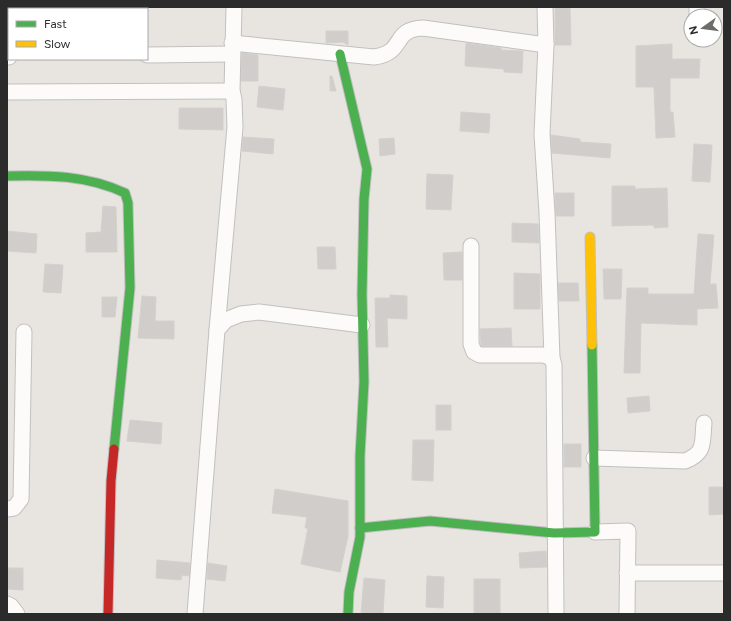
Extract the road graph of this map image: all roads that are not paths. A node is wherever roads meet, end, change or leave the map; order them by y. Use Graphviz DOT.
graph roads {
  1 [pos="234,7"];
  2 [pos="545,7"];
  3 [pos="546,44"];
  4 [pos="232,49"];
  5 [pos="340,54"];
  6 [pos="148,55"];
  7 [pos="232,91"];
  8 [pos="7,92"];
  9 [pos="7,176"];
  10 [pos="590,237"];
  11 [pos="471,246"];
  12 [pos="362,325"];
  13 [pos="217,330"];
  14 [pos="24,332"];
  15 [pos="552,358"];
  16 [pos="704,423"];
  17 [pos="594,458"];
  18 [pos="7,509"];
  19 [pos="360,528"];
  20 [pos="595,532"];
  21 [pos="556,533"];
  22 [pos="627,573"];
  23 [pos="724,573"];
  24 [pos="7,604"];
  25 [pos="16,614"];
  26 [pos="108,614"];
  27 [pos="195,614"];
  28 [pos="348,614"];
  29 [pos="556,614"];
  30 [pos="627,614"];
  1 -- 4 [label="street"];
  2 -- 3 [label="street"];
  3 -- 5 [label="street"];
  3 -- 15 [label="street"];
  4 -- 5 [label="street"];
  4 -- 6 [label="street"];
  4 -- 7 [label="street"];
  5 -- 12 [label="street"];
  7 -- 8 [label="street"];
  7 -- 13 [label="street"];
  9 -- 26 [label="street"];
  10 -- 17 [label="street"];
  11 -- 15 [label="street"];
  12 -- 13 [label="street"];
  12 -- 19 [label="street"];
  13 -- 27 [label="street"];
  14 -- 18 [label="street"];
  15 -- 21 [label="street"];
  16 -- 17 [label="street"];
  17 -- 20 [label="street"];
  19 -- 21 [label="street"];
  19 -- 28 [label="street"];
  20 -- 21 [label="street"];
  20 -- 22 [label="street"];
  21 -- 29 [label="street"];
  22 -- 23 [label="street"];
  22 -- 30 [label="street"];
  24 -- 25 [label="street"];
}
